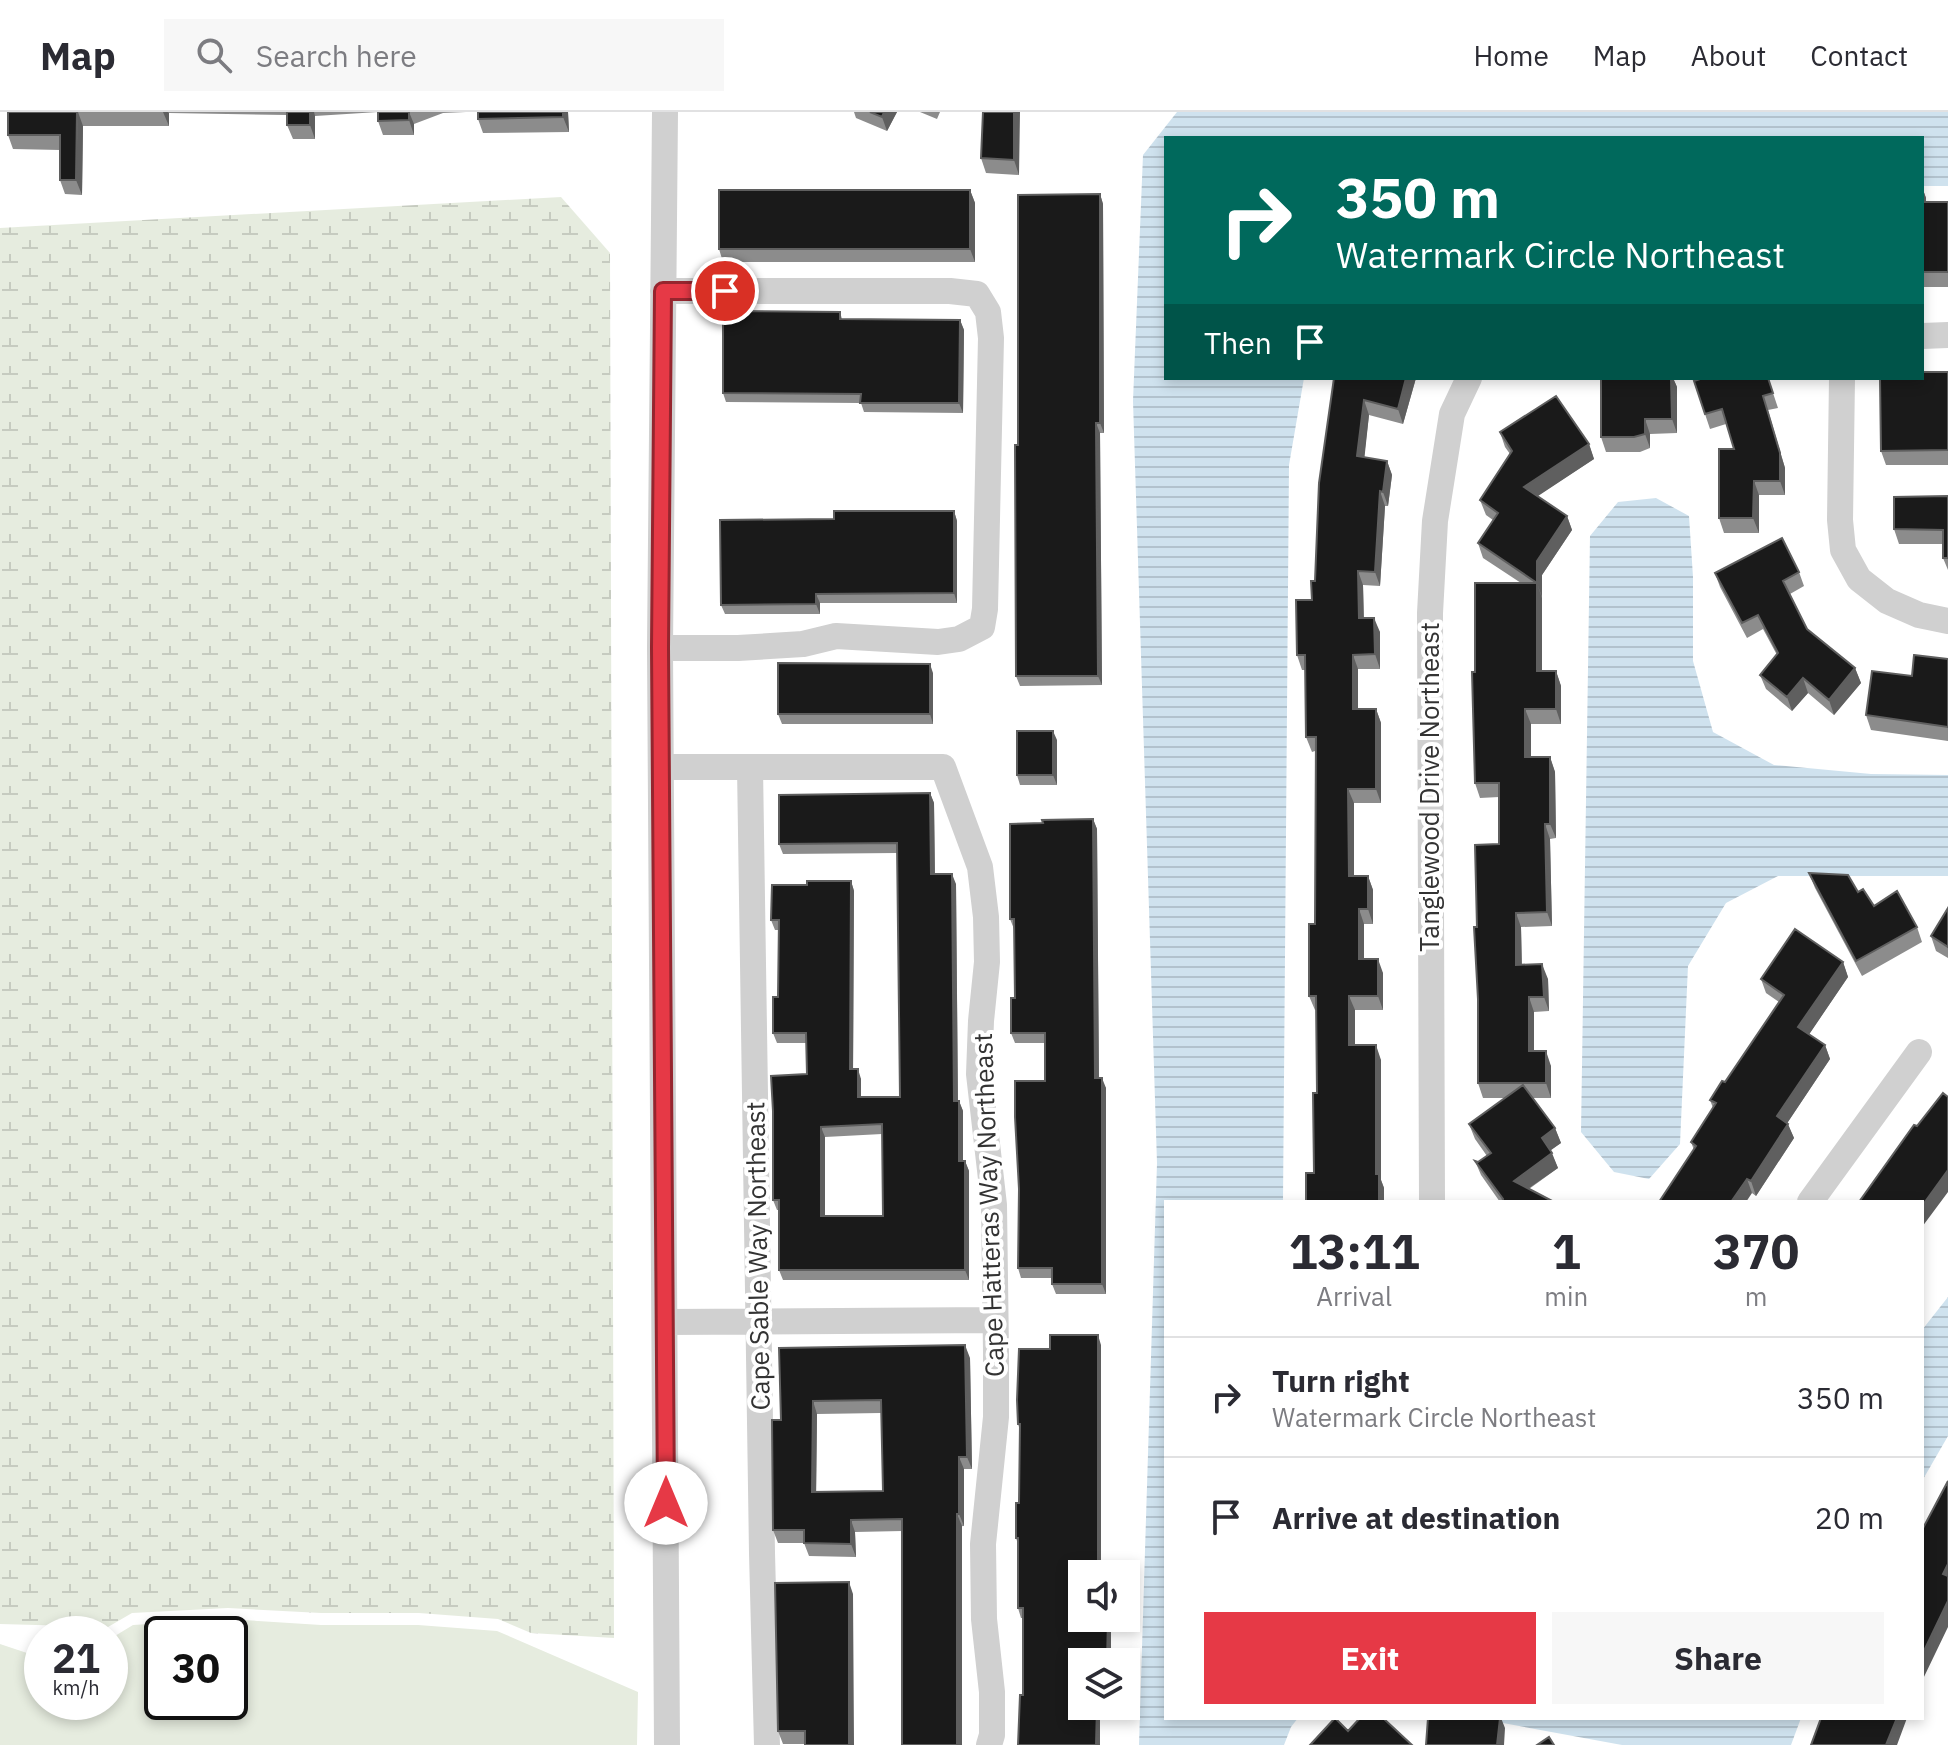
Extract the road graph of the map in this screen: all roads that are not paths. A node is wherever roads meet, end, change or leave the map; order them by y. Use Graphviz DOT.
graph roads {
  1 [pos="665,112"];
  2 [pos="663,291"];
  3 [pos="1948,335"];
  4 [pos="1924,336"];
  5 [pos="1468,380"];
  6 [pos="1842,380"];
  7 [pos="1948,621"];
  8 [pos="660,648"];
  9 [pos="662,767"];
  10 [pos="750,767"];
  11 [pos="1919,1052"];
  12 [pos="1432,1200"];
  13 [pos="1811,1200"];
  14 [pos="995,1320"];
  15 [pos="759,1321"];
  16 [pos="665,1322"];
  17 [pos="667,1745"];
  18 [pos="767,1745"];
  19 [pos="989,1745"];
  1 -- 2 [label="street"];
  2 -- 8 [label="street"];
  2 -- 8 [label="street"];
  3 -- 4 [label="street"];
  5 -- 12 [label="street, Tanglewood Drive Northeast"];
  6 -- 7 [label="street"];
  8 -- 9 [label="street"];
  9 -- 10 [label="street"];
  9 -- 16 [label="street"];
  10 -- 14 [label="street, Cape Hatteras Way Northeast"];
  10 -- 15 [label="street, Cape Sable Way Northeast"];
  11 -- 13 [label="street"];
  14 -- 15 [label="street"];
  14 -- 19 [label="street, Cape Hatteras Way Northeast"];
  15 -- 16 [label="street"];
  15 -- 18 [label="street, Cape Sable Way Northeast"];
  16 -- 17 [label="street"];
}
